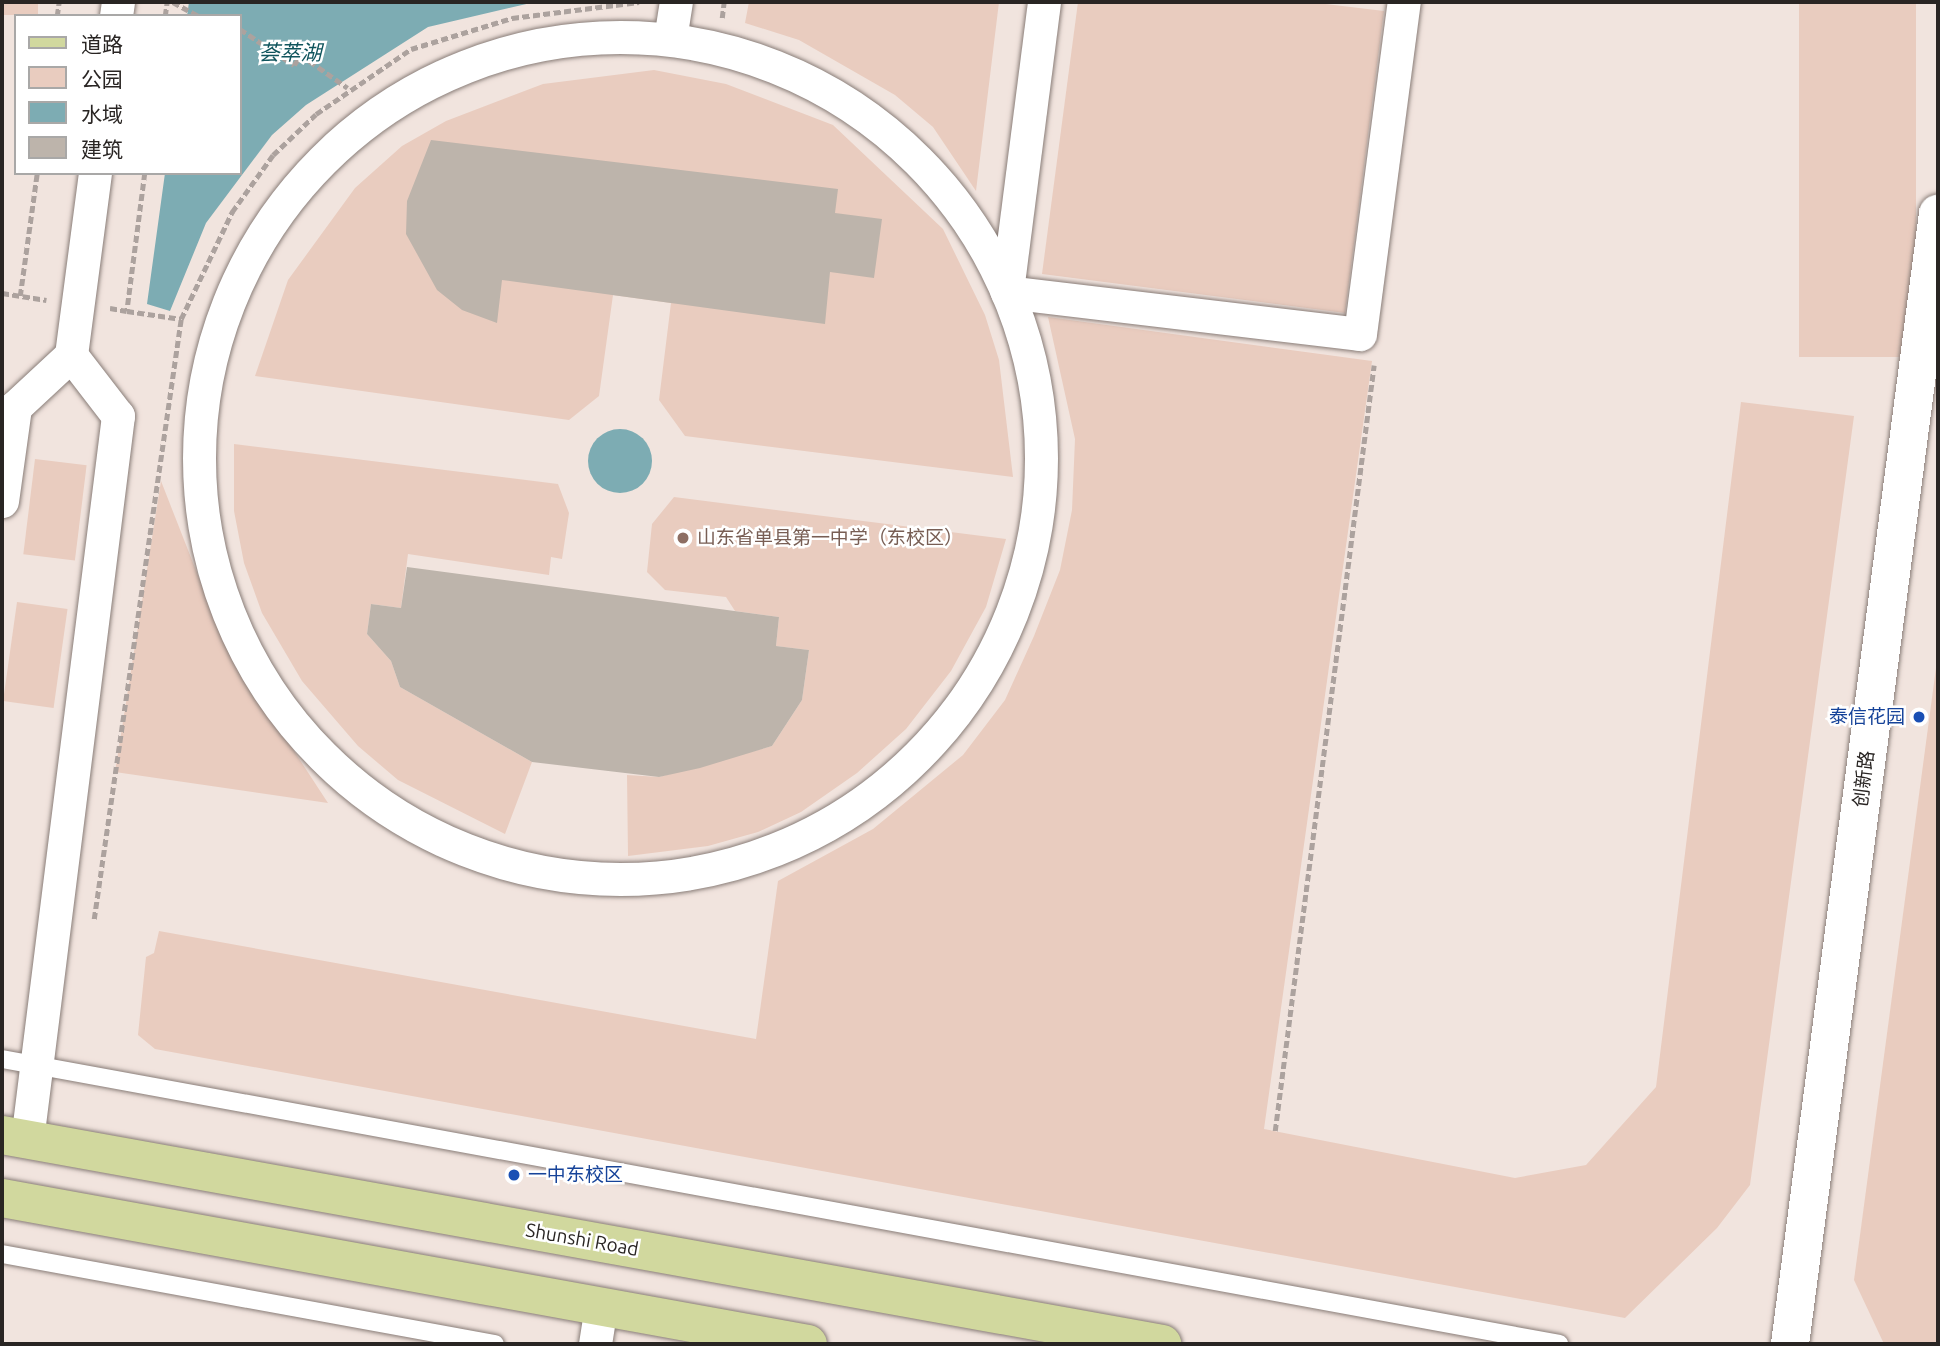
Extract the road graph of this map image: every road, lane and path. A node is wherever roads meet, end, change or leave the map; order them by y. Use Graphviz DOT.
graph roads {
  1 [pos="173,2"];
  2 [pos="639,2"];
  3 [pos="676,2"];
  4 [pos="724,2"];
  5 [pos="1044,2"];
  6 [pos="1404,2"];
  7 [pos="195,14"];
  8 [pos="722,18"];
  9 [pos="242,30"];
  10 [pos="670,39"];
  11 [pos="348,88"];
  12 [pos="37,175"];
  13 [pos="95,175"];
  14 [pos="145,175"];
  15 [pos="1938,214"];
  16 [pos="1007,292"];
  17 [pos="20,296"];
  18 [pos="181,319"];
  19 [pos="71,355"];
  20 [pos="1375,360"];
  21 [pos="2,501"];
  22 [pos="94,919"];
  23 [pos="2,1059"];
  24 [pos="38,1066"];
  25 [pos="1275,1131"];
  26 [pos="14,1137"];
  27 [pos="2,1198"];
  28 [pos="2,1254"];
  29 [pos="601,1307"];
  30 [pos="495,1344"];
  31 [pos="595,1344"];
  32 [pos="808,1344"];
  33 [pos="1162,1344"];
  34 [pos="1559,1344"];
  35 [pos="1790,1344"];
  1 -- 7 [label="path"];
  2 -- 11 [label="path"];
  3 -- 10 [label="street"];
  4 -- 8 [label="path"];
  5 -- 16 [label="street"];
  6 -- 16 [label="street"];
  9 -- 11 [label="path"];
  10 -- 16 [label="street"];
  10 -- 16 [label="street"];
  11 -- 18 [label="path"];
  12 -- 17 [label="path"];
  13 -- 19 [label="street"];
  14 -- 18 [label="path"];
  15 -- 35 [label="main road, 创新路"];
  18 -- 22 [label="path"];
  19 -- 21 [label="street"];
  19 -- 24 [label="street"];
  20 -- 25 [label="path"];
  23 -- 24 [label="lane"];
  24 -- 26 [label="street"];
  24 -- 34 [label="lane"];
  26 -- 33 [label="main road, Shunshi Road"];
  27 -- 29 [label="main road"];
  28 -- 30 [label="lane"];
  29 -- 31 [label="street"];
  29 -- 32 [label="main road"];
}
